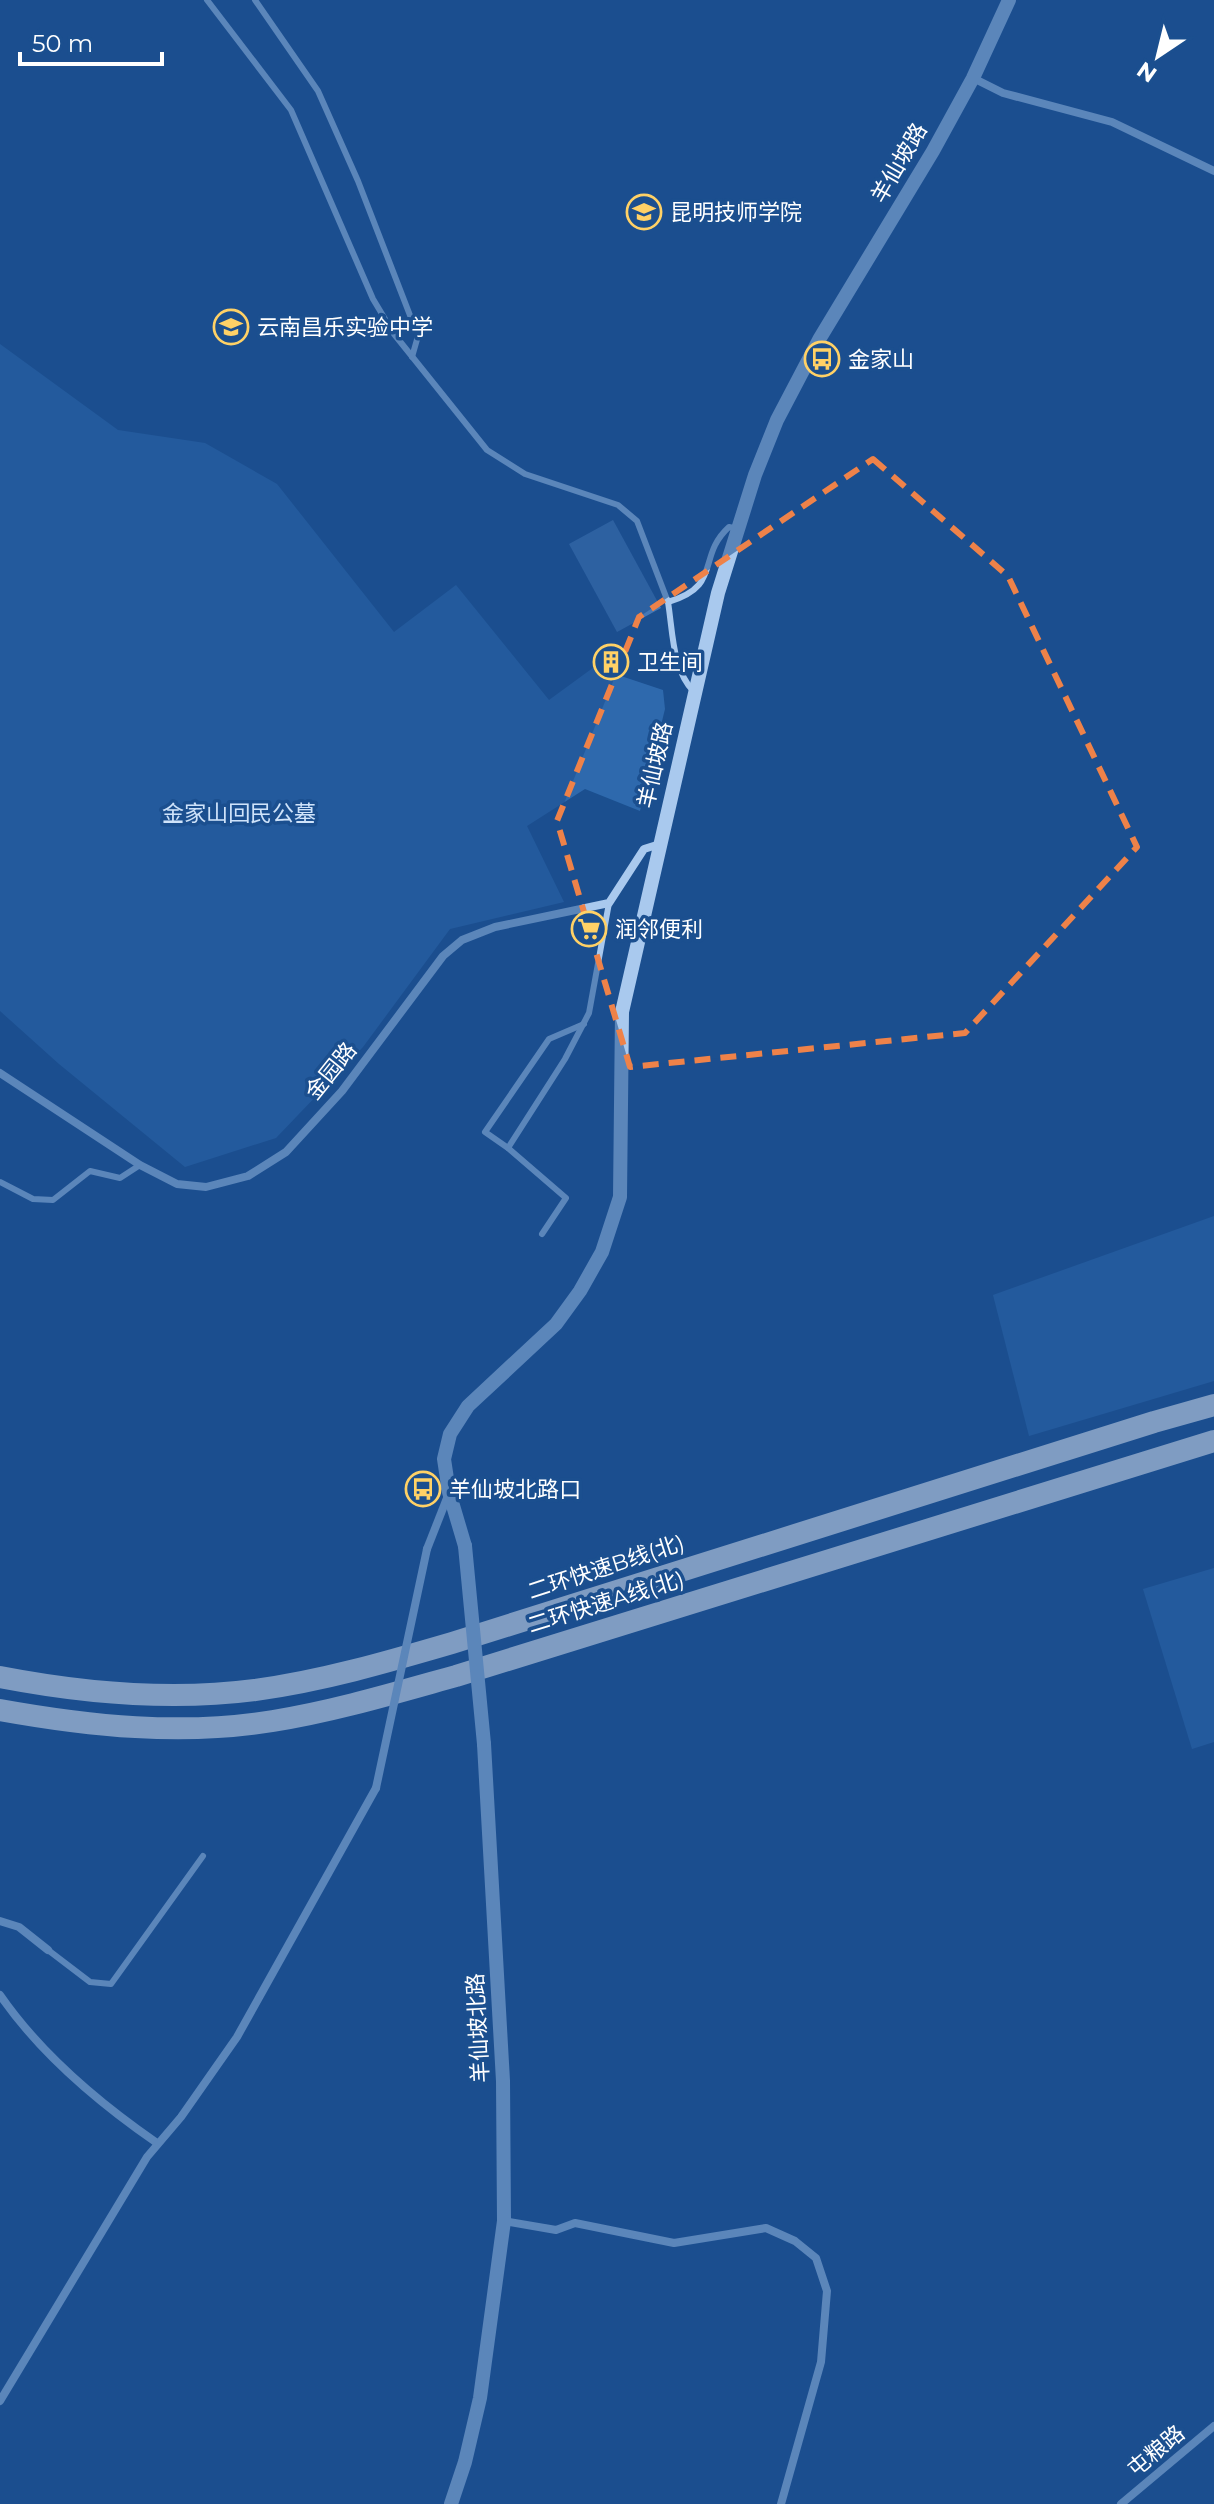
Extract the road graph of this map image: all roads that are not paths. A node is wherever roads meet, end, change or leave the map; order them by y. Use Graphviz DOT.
graph roads {
  1 [pos="207,0"];
  2 [pos="255,0"];
  3 [pos="1007,1"];
  4 [pos="973,78"];
  5 [pos="1214,171"];
  6 [pos="412,357"];
  7 [pos="738,529"];
  8 [pos="668,602"];
  9 [pos="695,693"];
  10 [pos="660,844"];
  11 [pos="609,903"];
  12 [pos="584,1024"];
  13 [pos="0,1073"];
  14 [pos="508,1148"];
  15 [pos="140,1165"];
  16 [pos="0,1182"];
  17 [pos="542,1234"];
  18 [pos="1214,1405"];
  19 [pos="1214,1441"];
  20 [pos="449,1492"];
  21 [pos="465,1546"];
  22 [pos="0,1677"];
  23 [pos="0,1710"];
  24 [pos="203,1856"];
  25 [pos="0,1921"];
  26 [pos="48,1950"];
  27 [pos="0,1995"];
  28 [pos="157,2143"];
  29 [pos="504,2221"];
  30 [pos="0,2401"];
  31 [pos="1214,2426"];
  32 [pos="451,2504"];
  33 [pos="781,2504"];
  34 [pos="1121,2504"];
  1 -- 6 [label="lane"];
  2 -- 6 [label="lane"];
  3 -- 4 [label="street, 羊仙坡路"];
  4 -- 5 [label="street"];
  4 -- 7 [label="street, 羊仙坡路"];
  6 -- 8 [label="lane"];
  7 -- 8 [label="lane"];
  7 -- 9 [label="street, 羊仙坡路"];
  8 -- 9 [label="lane"];
  9 -- 10 [label="street, 羊仙坡路"];
  10 -- 11 [label="street"];
  10 -- 20 [label="street, 羊仙坡路"];
  11 -- 12 [label="lane"];
  11 -- 15 [label="street, 金园路"];
  12 -- 14 [label="lane"];
  12 -- 14 [label="lane"];
  13 -- 15 [label="street, 金园路"];
  14 -- 17 [label="lane"];
  15 -- 16 [label="lane"];
  18 -- 22 [label="highway, 二环快速B线(北)"];
  19 -- 23 [label="highway, 二环快速A线(北)"];
  20 -- 21 [label="street, 羊仙坡路"];
  20 -- 28 [label="street, bridge"];
  21 -- 29 [label="street, 羊仙坡北路, bridge"];
  24 -- 26 [label="lane"];
  25 -- 26 [label="street"];
  27 -- 28 [label="street"];
  28 -- 30 [label="street"];
  29 -- 32 [label="street, 羊仙坡北路"];
  29 -- 33 [label="street"];
  31 -- 34 [label="street, 屯粮路"];
}
